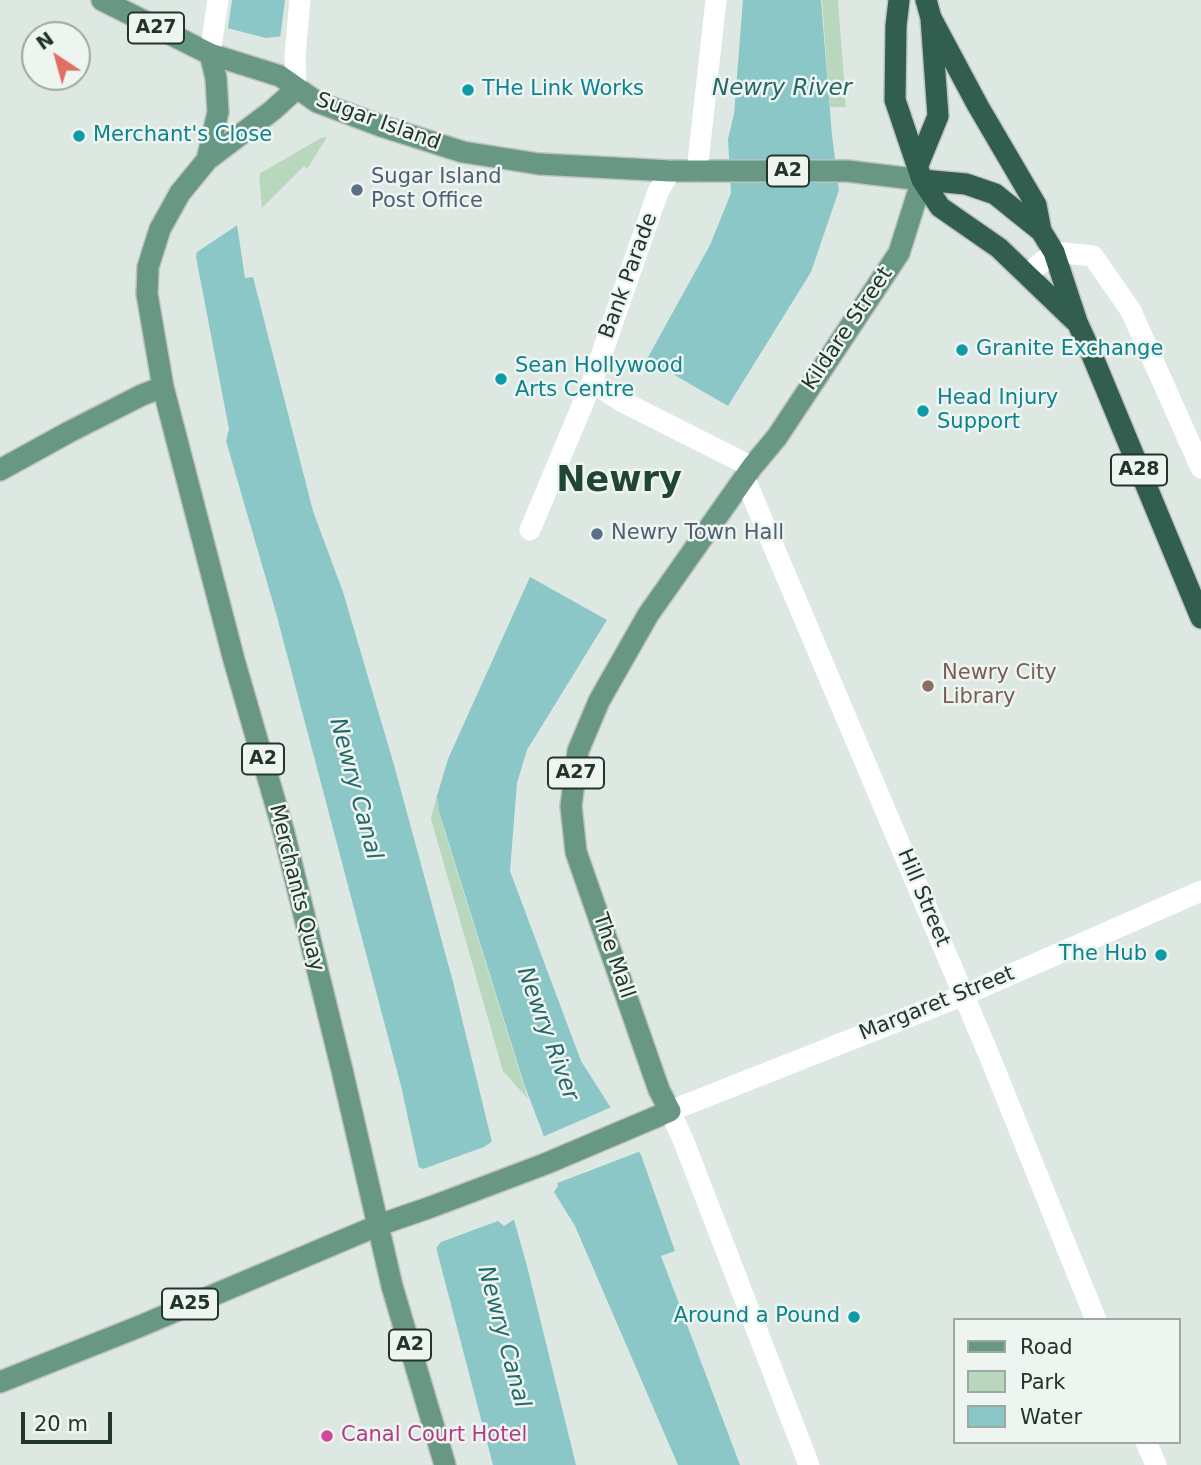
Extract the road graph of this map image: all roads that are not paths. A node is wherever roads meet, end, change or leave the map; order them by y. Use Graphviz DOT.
graph roads {
  1 [pos="102,0"];
  2 [pos="218,0"];
  3 [pos="300,0"];
  4 [pos="716,0"];
  5 [pos="899,0"];
  6 [pos="929,9"];
  7 [pos="215,63"];
  8 [pos="288,83"];
  9 [pos="207,160"];
  10 [pos="670,171"];
  11 [pos="697,171"];
  12 [pos="920,173"];
  13 [pos="1041,231"];
  14 [pos="1054,252"];
  15 [pos="1027,275"];
  16 [pos="1077,322"];
  17 [pos="592,382"];
  18 [pos="163,387"];
  19 [pos="1201,468"];
  20 [pos="0,470"];
  21 [pos="749,473"];
  22 [pos="530,530"];
  23 [pos="1201,618"];
  24 [pos="1201,891"];
  25 [pos="964,995"];
  26 [pos="670,1111"];
  27 [pos="379,1225"];
  28 [pos="1095,1318"];
  29 [pos="0,1382"];
  30 [pos="1147,1444"];
  31 [pos="444,1465"];
  32 [pos="809,1465"];
  33 [pos="1156,1465"];
  1 -- 7 [label="main road, A27"];
  2 -- 7 [label="street"];
  3 -- 8 [label="street"];
  4 -- 11 [label="street"];
  5 -- 12 [label="highway, A28"];
  6 -- 12 [label="highway, A28"];
  6 -- 13 [label="highway, A28"];
  7 -- 8 [label="main road, Sugar Island / A2"];
  7 -- 9 [label="main road, Merchants Quay / A2"];
  8 -- 9 [label="main road, Merchants Quay / A2"];
  8 -- 10 [label="main road, Sugar Island / A2"];
  9 -- 18 [label="main road, Merchants Quay / A2"];
  10 -- 11 [label="main road, Sugar Island / A2"];
  10 -- 17 [label="street, Bank Parade"];
  11 -- 12 [label="main road, Sugar Island / A2"];
  12 -- 13 [label="highway, A28"];
  12 -- 15 [label="highway, A28"];
  12 -- 21 [label="main road, Kildare Street / A27"];
  13 -- 14 [label="highway, A28"];
  14 -- 15 [label="street"];
  14 -- 16 [label="highway, A28"];
  14 -- 19 [label="street"];
  15 -- 16 [label="highway, A28"];
  16 -- 23 [label="highway, A28"];
  17 -- 21 [label="street"];
  17 -- 22 [label="street, Bank Parade"];
  18 -- 20 [label="main road"];
  18 -- 27 [label="main road, Merchants Quay / A2"];
  21 -- 25 [label="street, Hill Street"];
  21 -- 26 [label="main road, The Mall / A27"];
  24 -- 25 [label="street, Margaret Street"];
  25 -- 26 [label="street, Margaret Street"];
  25 -- 28 [label="street, Hill Street"];
  26 -- 27 [label="main road"];
  26 -- 32 [label="street, The Mall"];
  27 -- 29 [label="main road, A25"];
  27 -- 31 [label="main road, Merchants Quay / A2"];
  30 -- 33 [label="street"];
}
